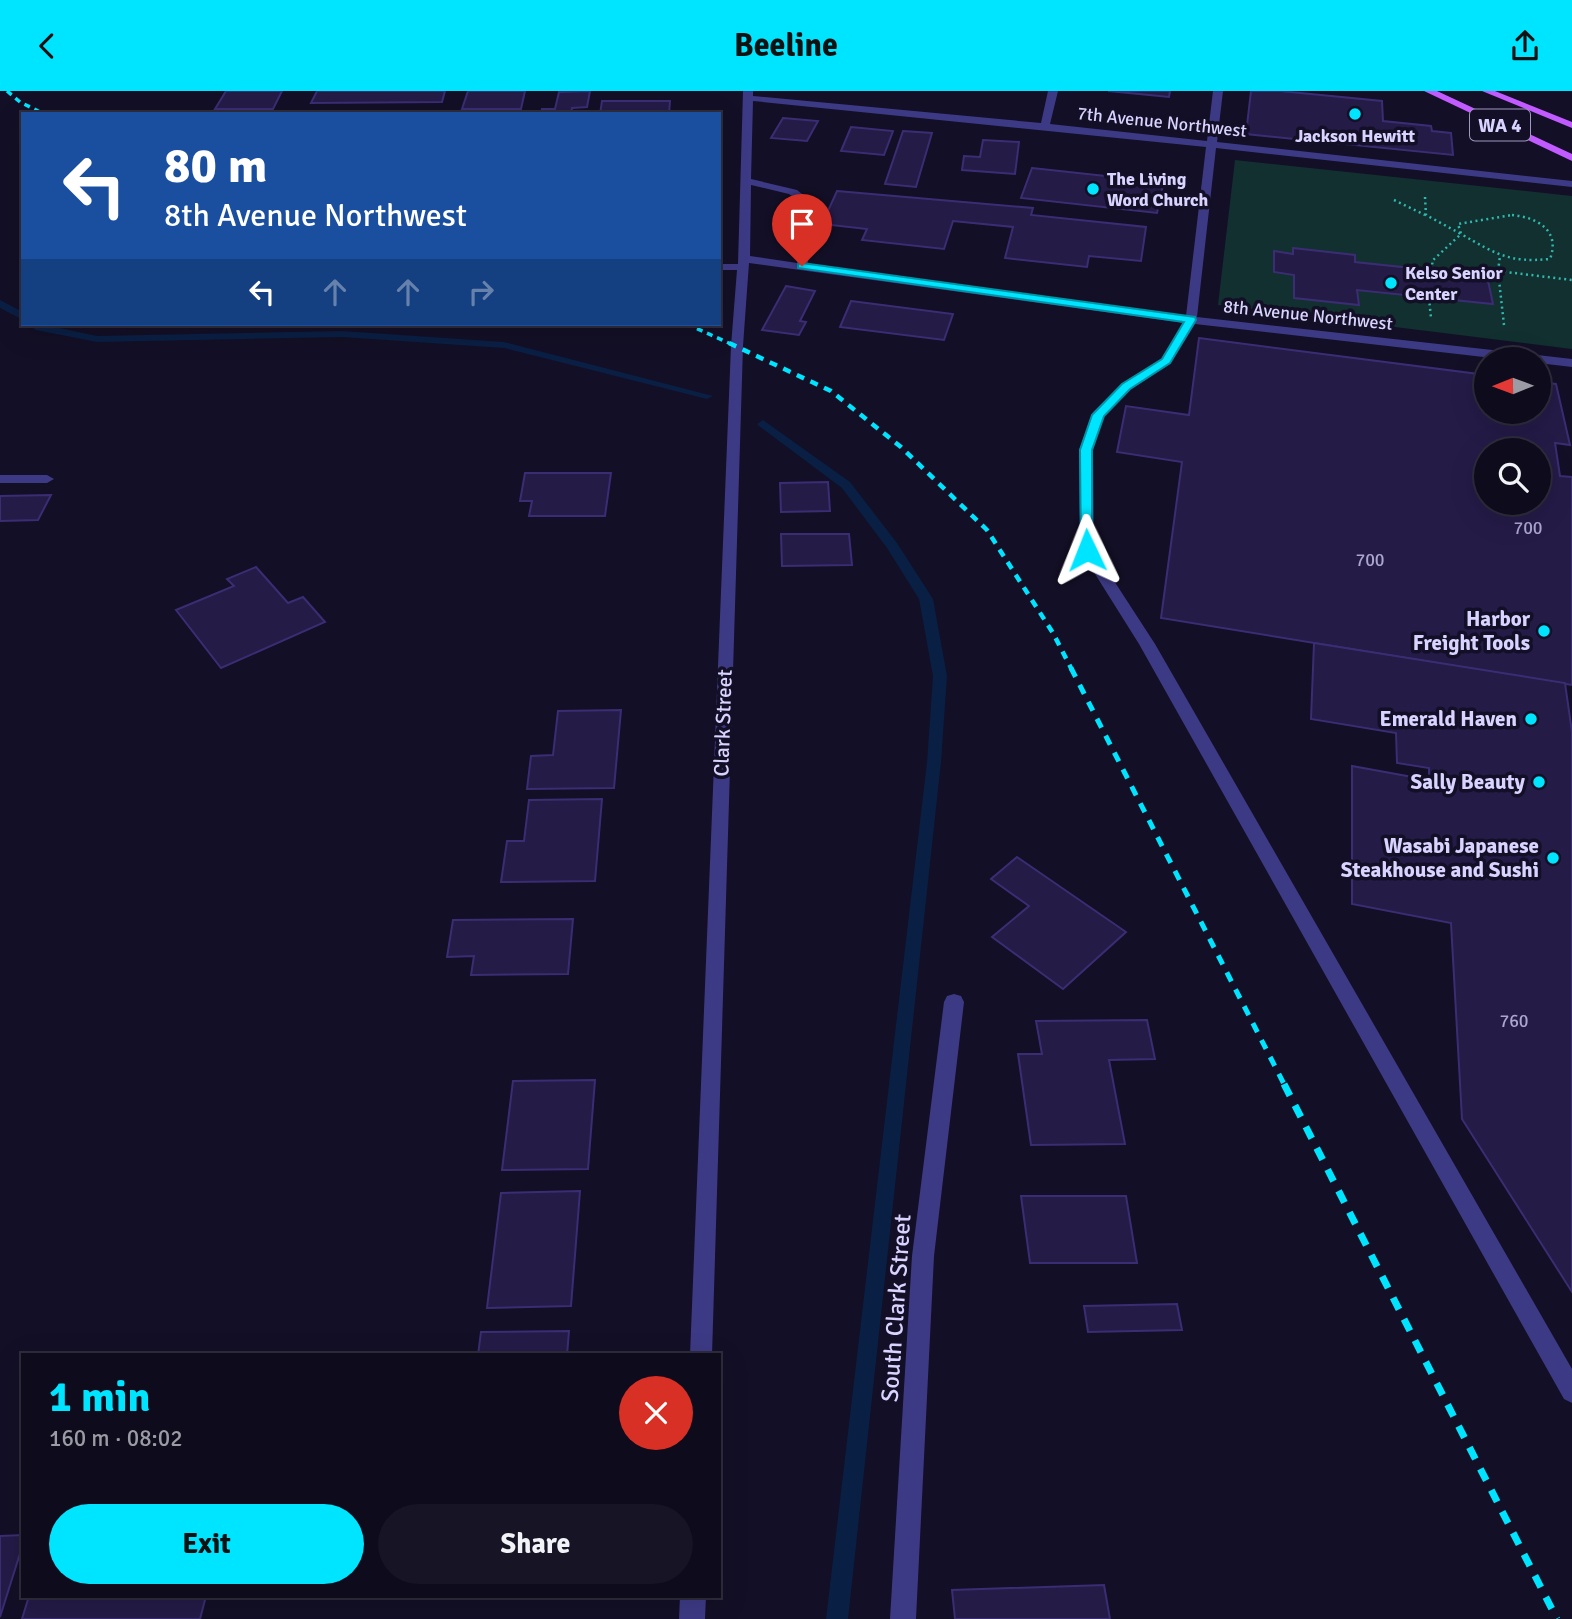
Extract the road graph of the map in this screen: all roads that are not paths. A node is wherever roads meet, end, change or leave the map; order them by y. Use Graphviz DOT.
graph roads {
  1 [pos="1054,91"];
  2 [pos="1218,91"];
  3 [pos="1429,91"];
  4 [pos="1487,91"];
  5 [pos="748,95"];
  6 [pos="1572,125"];
  7 [pos="1045,126"];
  8 [pos="1212,145"];
  9 [pos="1572,157"];
  10 [pos="747,181"];
  11 [pos="1572,184"];
  12 [pos="744,263"];
  13 [pos="802,266"];
  14 [pos="721,267"];
  15 [pos="1191,320"];
  16 [pos="1474,352"];
  17 [pos="1551,361"];
  18 [pos="1572,363"];
  19 [pos="0,479"];
  20 [pos="47,479"];
  21 [pos="954,1002"];
  22 [pos="701,1353"];
  23 [pos="1572,1391"];
  24 [pos="692,1598"];
  25 [pos="692,1619"];
  26 [pos="903,1619"];
  1 -- 7 [label="street"];
  2 -- 8 [label="street"];
  3 -- 9 [label="main road, WA 4"];
  4 -- 6 [label="main road, WA 4"];
  5 -- 7 [label="street, 7th Avenue Northwest"];
  5 -- 10 [label="street, Clark Street"];
  7 -- 8 [label="street, 7th Avenue Northwest"];
  8 -- 11 [label="street, 7th Avenue Northwest"];
  8 -- 15 [label="street"];
  10 -- 12 [label="street, Clark Street"];
  10 -- 13 [label="street"];
  12 -- 13 [label="street, 8th Avenue Northwest"];
  12 -- 14 [label="street, 8th Avenue Northwest"];
  12 -- 22 [label="street, Clark Street"];
  13 -- 15 [label="street, 8th Avenue Northwest"];
  15 -- 16 [label="street, 8th Avenue Northwest"];
  15 -- 23 [label="street"];
  17 -- 18 [label="street, 8th Avenue Northwest"];
  19 -- 20 [label="street"];
  21 -- 26 [label="street, South Clark Street"];
  24 -- 25 [label="street"];
}
